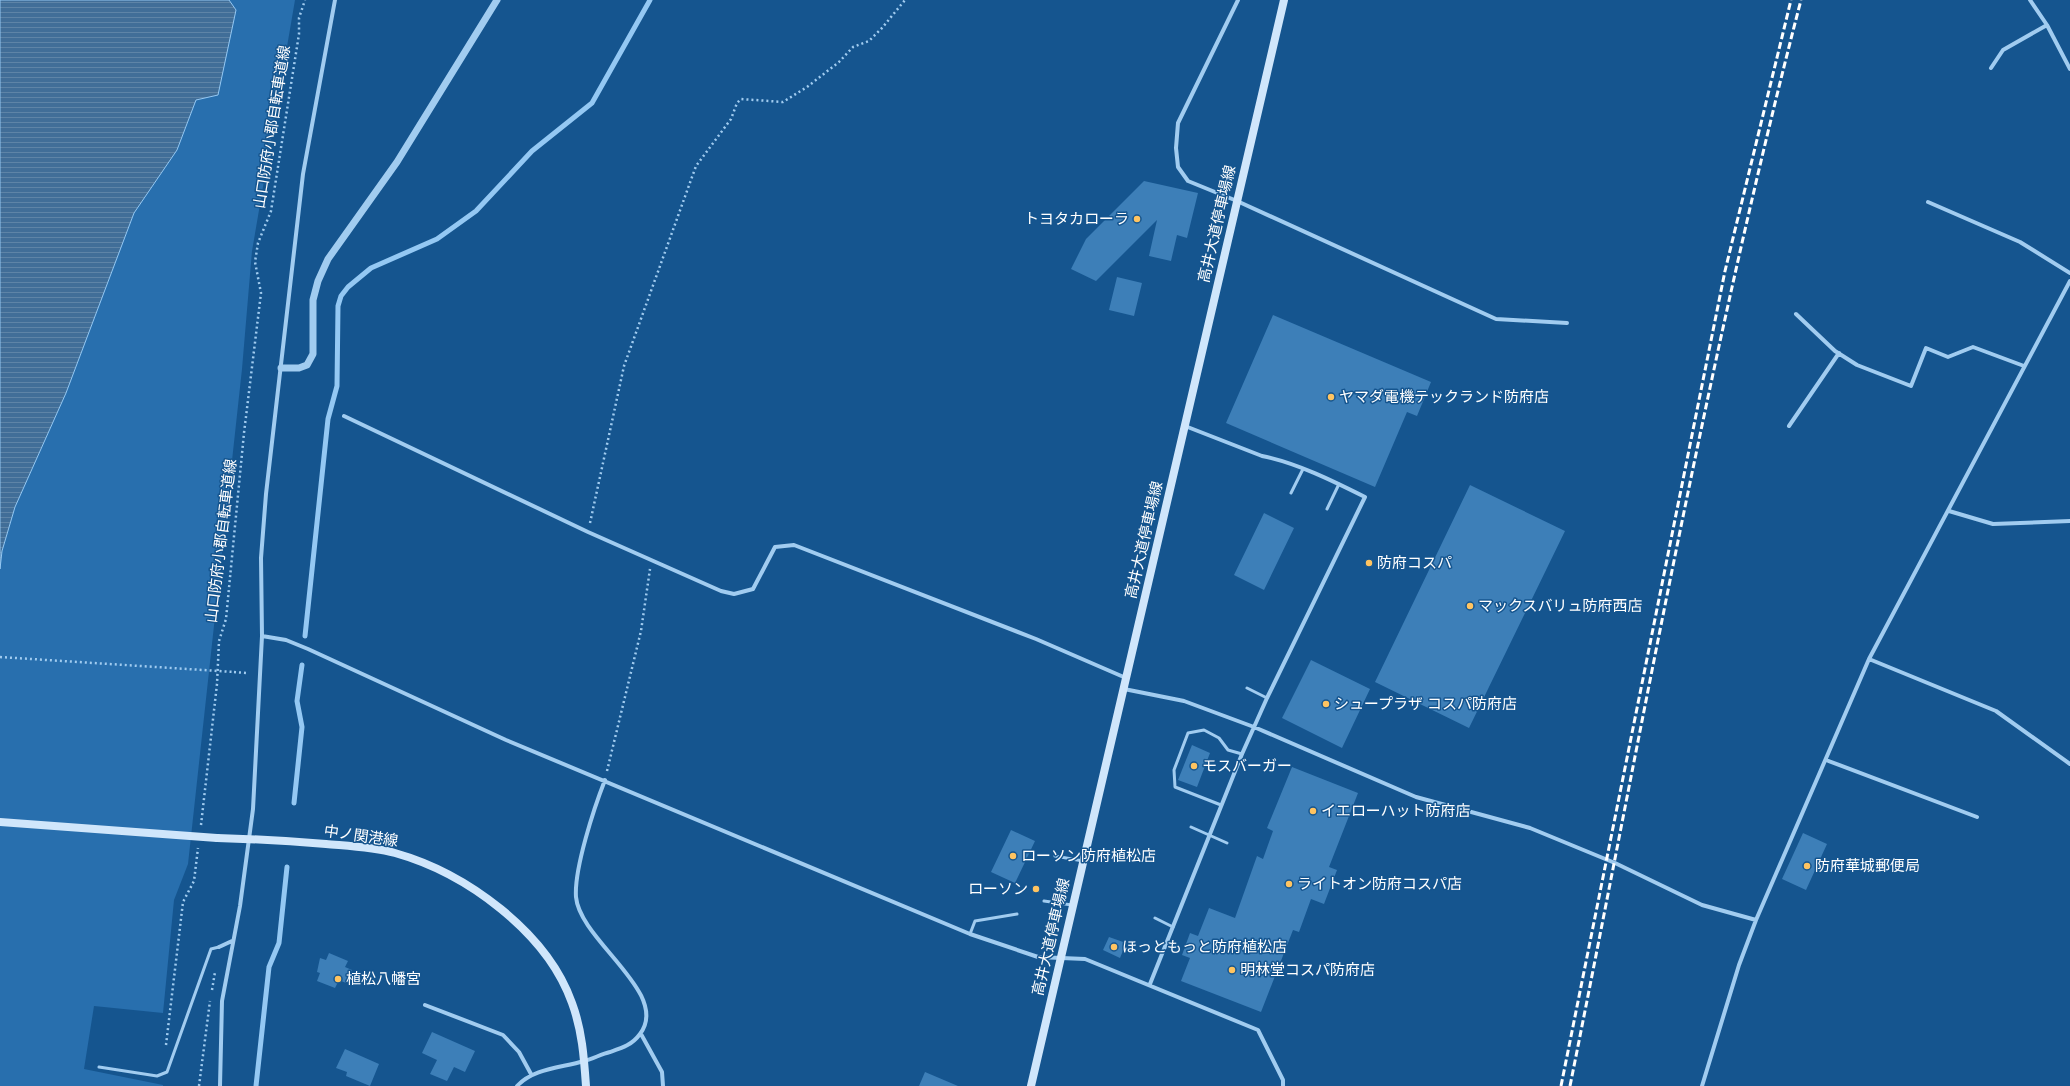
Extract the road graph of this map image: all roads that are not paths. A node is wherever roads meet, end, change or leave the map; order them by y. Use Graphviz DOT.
graph roads {
  1 [pos="336,0"];
  2 [pos="497,0"];
  3 [pos="1238,0"];
  4 [pos="1284,0"];
  5 [pos="2030,0"];
  6 [pos="2047,25"];
  7 [pos="1991,68"];
  8 [pos="2070,69"];
  9 [pos="1237,201"];
  10 [pos="1928,202"];
  11 [pos="2070,273"];
  12 [pos="2070,281"];
  13 [pos="1796,314"];
  14 [pos="1567,323"];
  15 [pos="1839,353"];
  16 [pos="2024,366"];
  17 [pos="281,368"];
  18 [pos="344,416"];
  19 [pos="1184,426"];
  20 [pos="1789,426"];
  21 [pos="1303,469"];
  22 [pos="1339,484"];
  23 [pos="1291,493"];
  24 [pos="1327,509"];
  25 [pos="1948,511"];
  26 [pos="2070,521"];
  27 [pos="262,636"];
  28 [pos="1869,658"];
  29 [pos="1126,678"];
  30 [pos="1247,688"];
  31 [pos="1124,689"];
  32 [pos="1267,698"];
  33 [pos="1254,727"];
  34 [pos="1242,754"];
  35 [pos="1826,760"];
  36 [pos="2070,764"];
  37 [pos="604,780"];
  38 [pos="1221,805"];
  39 [pos="1976,817"];
  40 [pos="0,822"];
  41 [pos="1191,828"];
  42 [pos="1210,834"];
  43 [pos="249,838"];
  44 [pos="1227,842"];
  45 [pos="1055,856"];
  46 [pos="1082,861"];
  47 [pos="1044,901"];
  48 [pos="1072,906"];
  49 [pos="1017,914"];
  50 [pos="1156,918"];
  51 [pos="1756,920"];
  52 [pos="1173,927"];
  53 [pos="970,934"];
  54 [pos="232,941"];
  55 [pos="218,947"];
  56 [pos="1060,959"];
  57 [pos="1150,984"];
  58 [pos="425,1005"];
  59 [pos="641,1034"];
  60 [pos="584,1061"];
  61 [pos="99,1068"];
  62 [pos="532,1074"];
  63 [pos="220,1086"];
  64 [pos="517,1086"];
  65 [pos="586,1086"];
  66 [pos="663,1086"];
  67 [pos="1031,1086"];
  68 [pos="1283,1086"];
  69 [pos="1702,1086"];
  1 -- 17 [label="street"];
  2 -- 17 [label="street"];
  3 -- 9 [label="street"];
  4 -- 9 [label="main road, 高井大道停車場線"];
  5 -- 6 [label="street"];
  6 -- 7 [label="street"];
  6 -- 8 [label="street"];
  9 -- 14 [label="street"];
  9 -- 19 [label="main road, 高井大道停車場線"];
  10 -- 11 [label="street"];
  12 -- 16 [label="street"];
  13 -- 15 [label="street"];
  15 -- 16 [label="street"];
  15 -- 20 [label="street"];
  16 -- 25 [label="street"];
  17 -- 27 [label="street"];
  18 -- 29 [label="street"];
  19 -- 21 [label="street"];
  19 -- 29 [label="main road, 高井大道停車場線"];
  21 -- 22 [label="street"];
  21 -- 23 [label="lane"];
  22 -- 24 [label="lane"];
  22 -- 32 [label="street"];
  25 -- 26 [label="street"];
  25 -- 28 [label="street"];
  27 -- 37 [label="street"];
  27 -- 43 [label="street"];
  28 -- 35 [label="street"];
  28 -- 36 [label="street"];
  29 -- 31 [label="main road, 高井大道停車場線"];
  30 -- 32 [label="lane"];
  31 -- 33 [label="street"];
  31 -- 46 [label="main road, 高井大道停車場線"];
  32 -- 33 [label="street"];
  33 -- 34 [label="street"];
  33 -- 51 [label="street"];
  34 -- 38 [label="street"];
  34 -- 38 [label="lane"];
  35 -- 39 [label="street"];
  35 -- 51 [label="street"];
  37 -- 53 [label="street"];
  37 -- 59 [label="street"];
  38 -- 42 [label="street"];
  40 -- 43 [label="main road, 中ノ関港線, bridge"];
  41 -- 42 [label="lane"];
  42 -- 44 [label="lane"];
  42 -- 52 [label="street"];
  43 -- 54 [label="street"];
  43 -- 60 [label="main road, 中ノ関港線"];
  45 -- 46 [label="lane"];
  46 -- 48 [label="main road, 高井大道停車場線"];
  47 -- 48 [label="lane"];
  48 -- 56 [label="main road, 高井大道停車場線"];
  49 -- 53 [label="lane"];
  50 -- 52 [label="lane"];
  51 -- 69 [label="street"];
  52 -- 57 [label="street"];
  53 -- 56 [label="street"];
  54 -- 55 [label="street"];
  54 -- 63 [label="street"];
  55 -- 61 [label="lane"];
  56 -- 57 [label="street"];
  56 -- 67 [label="main road, 高井大道停車場線"];
  57 -- 68 [label="street"];
  58 -- 62 [label="street"];
  59 -- 60 [label="street"];
  59 -- 66 [label="street"];
  60 -- 62 [label="street"];
  60 -- 65 [label="main road, 中ノ関港線"];
  62 -- 64 [label="street"];
}
